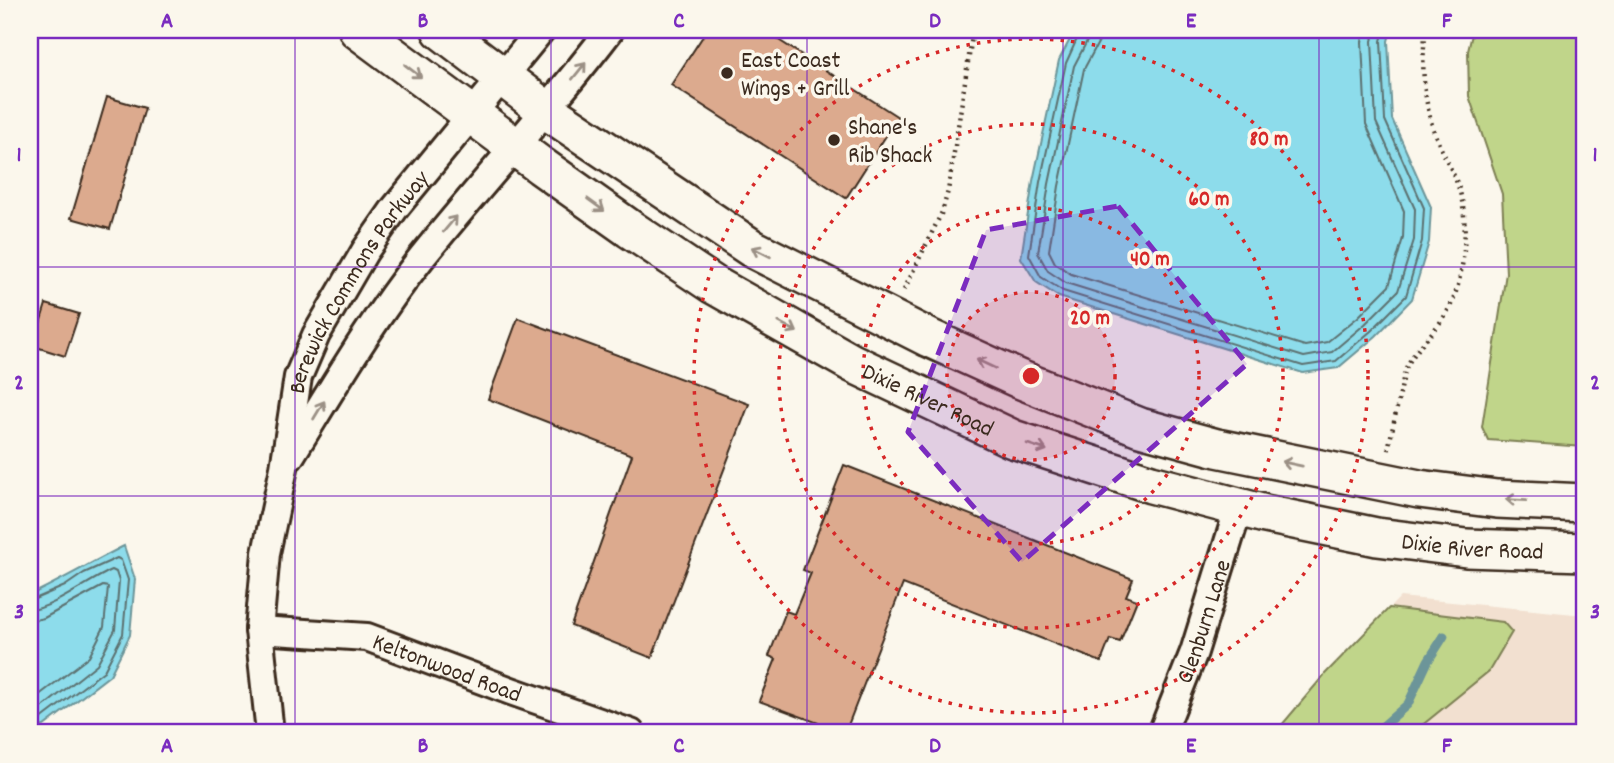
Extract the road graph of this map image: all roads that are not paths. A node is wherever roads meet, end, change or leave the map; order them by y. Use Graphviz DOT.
graph roads {
  1 [pos="358,30"];
  2 [pos="441,30"];
  3 [pos="541,30"];
  4 [pos="610,30"];
  5 [pos="503,77"];
  6 [pos="545,110"];
  7 [pos="472,115"];
  8 [pos="515,147"];
  9 [pos="284,468"];
  10 [pos="1584,503"];
  11 [pos="1239,507"];
  12 [pos="1584,552"];
  13 [pos="259,630"];
  14 [pos="270,733"];
  15 [pos="631,733"];
  16 [pos="1162,733"];
  1 -- 7 [label="street, Dixie River Road, one-way"];
  2 -- 5 [label="street, Dixie River Road"];
  3 -- 5 [label="street, Berewick Commons Parkway"];
  6 -- 4 [label="street, Berewick Commons Parkway, one-way"];
  5 -- 6 [label="street, Dixie River Road"];
  5 -- 7 [label="street, Berewick Commons Parkway"];
  6 -- 8 [label="street, Berewick Commons Parkway"];
  10 -- 6 [label="street, Dixie River Road, one-way"];
  7 -- 8 [label="street, Dixie River Road"];
  7 -- 9 [label="street, Berewick Commons Parkway"];
  9 -- 8 [label="street, Berewick Commons Parkway, one-way"];
  8 -- 11 [label="street, Dixie River Road, one-way"];
  9 -- 13 [label="street, Berewick Commons Parkway"];
  11 -- 12 [label="street, Dixie River Road"];
  11 -- 16 [label="street, Glenburn Lane"];
  13 -- 14 [label="street, Berewick Commons Parkway"];
  13 -- 15 [label="street, Keltonwood Road"];
}
